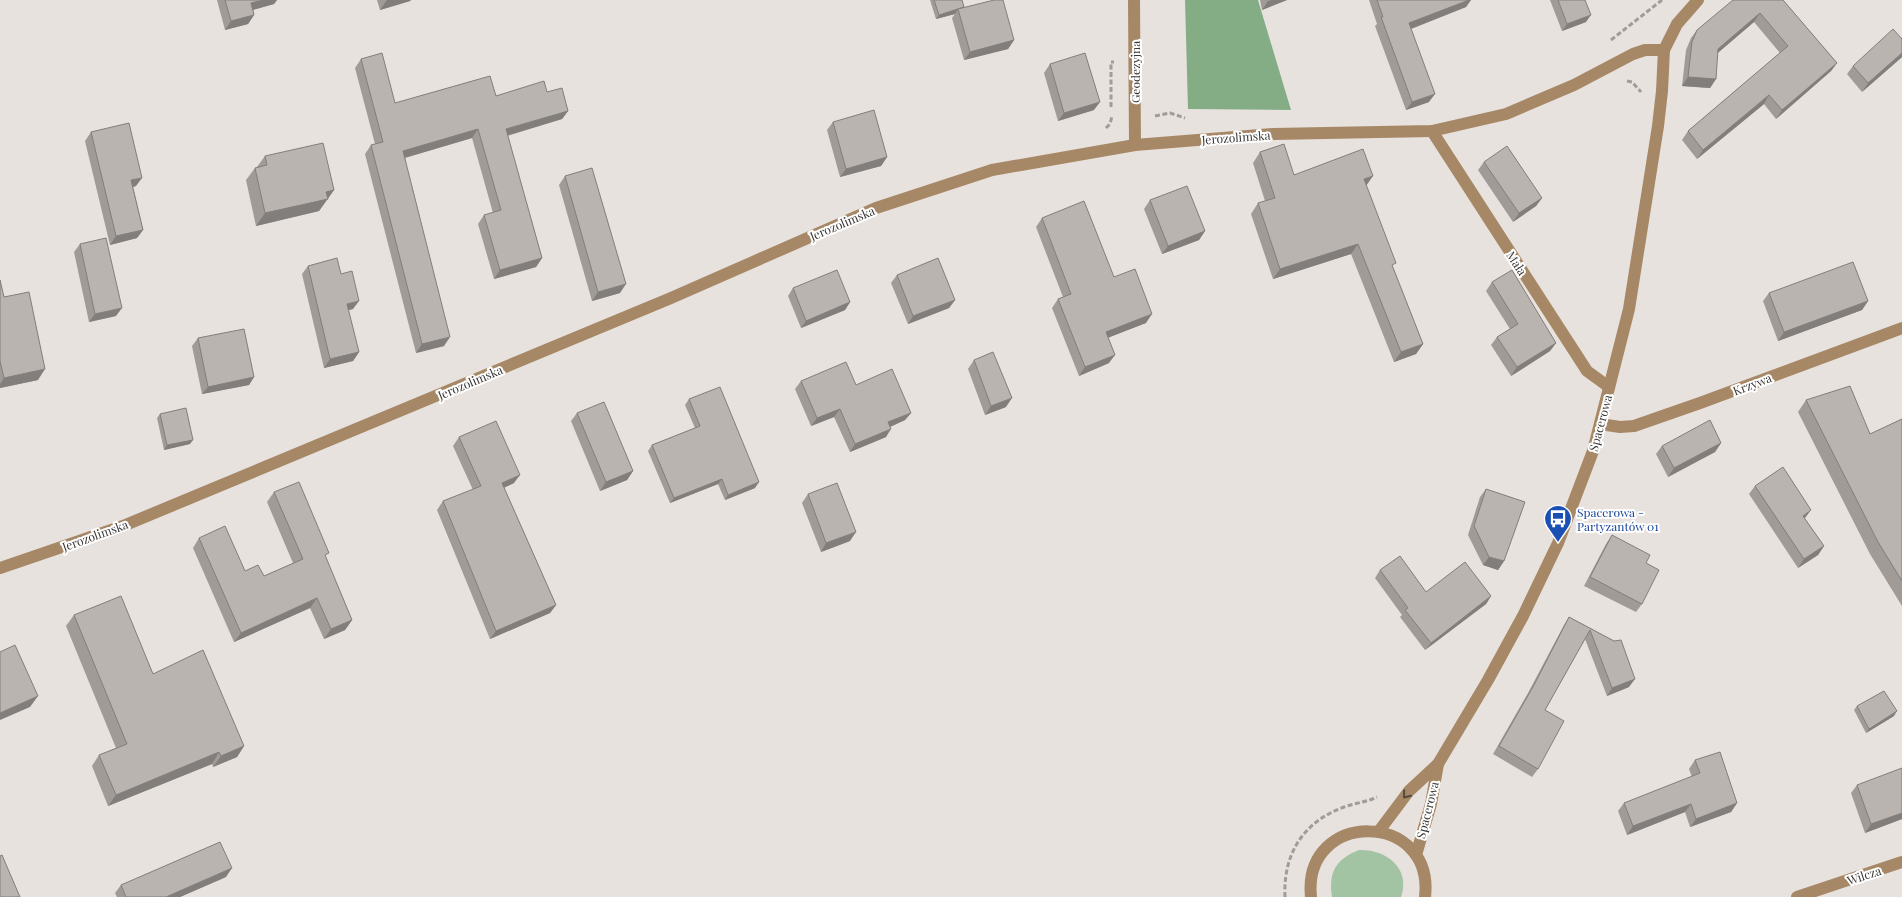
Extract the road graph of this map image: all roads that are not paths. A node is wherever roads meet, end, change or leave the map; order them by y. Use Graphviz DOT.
graph roads {
  1 [pos="1134,0"];
  2 [pos="1698,0"];
  3 [pos="1664,50"];
  4 [pos="1432,131"];
  5 [pos="1135,145"];
  6 [pos="1902,328"];
  7 [pos="1609,386"];
  8 [pos="1600,424"];
  9 [pos="0,568"];
  10 [pos="1438,764"];
  11 [pos="1379,831"];
  12 [pos="1416,855"];
  13 [pos="1902,862"];
  14 [pos="1311,897"];
  15 [pos="1425,897"];
  16 [pos="1797,897"];
  1 -- 5 [label="street, Geodezyjna"];
  2 -- 3 [label="street"];
  3 -- 4 [label="street, Jerozolimska"];
  3 -- 7 [label="street, Spacerowa"];
  4 -- 5 [label="street, Jerozolimska"];
  4 -- 7 [label="street, Mała"];
  5 -- 9 [label="street, Jerozolimska"];
  6 -- 8 [label="street, Krzywa"];
  7 -- 8 [label="street, Spacerowa"];
  8 -- 10 [label="street, Spacerowa"];
  10 -- 11 [label="street, Spacerowa, one-way"];
  10 -- 12 [label="street, Spacerowa"];
  11 -- 12 [label="street"];
  11 -- 14 [label="street"];
  12 -- 15 [label="street"];
  13 -- 16 [label="street, Wilcza"];
}
